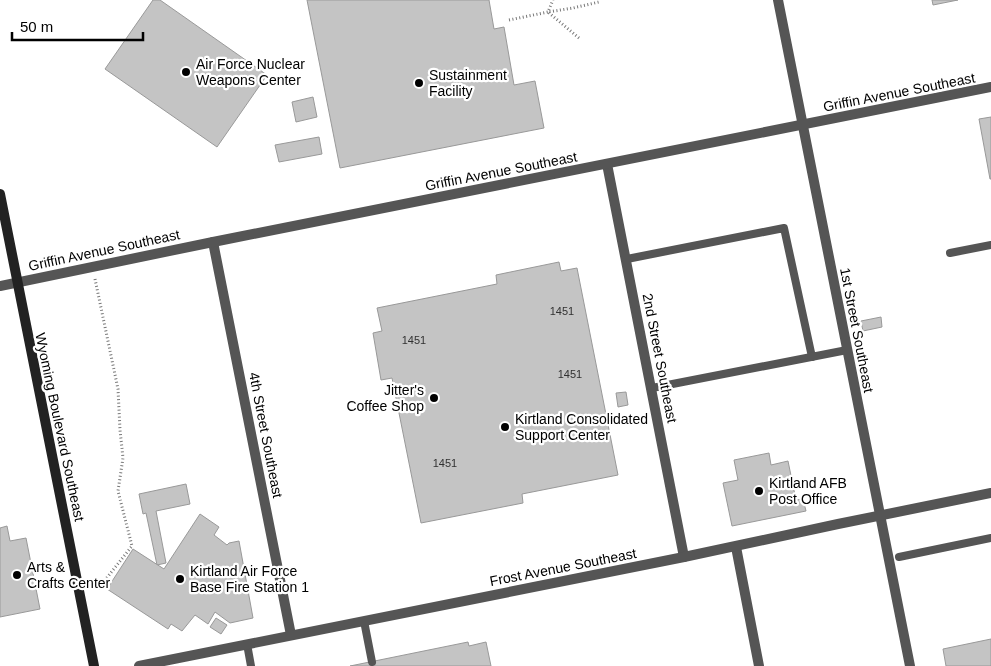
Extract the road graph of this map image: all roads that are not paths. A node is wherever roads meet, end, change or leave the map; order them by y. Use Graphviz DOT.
graph roads {
  1 [pos="778,0"];
  2 [pos="991,87"];
  3 [pos="802,125"];
  4 [pos="607,164"];
  5 [pos="0,194"];
  6 [pos="213,242"];
  7 [pos="991,245"];
  8 [pos="950,253"];
  9 [pos="627,259"];
  10 [pos="17,282"];
  11 [pos="0,286"];
  12 [pos="847,350"];
  13 [pos="812,357"];
  14 [pos="652,388"];
  15 [pos="991,493"];
  16 [pos="881,515"];
  17 [pos="991,538"];
  18 [pos="736,547"];
  19 [pos="899,556"];
  20 [pos="684,557"];
  21 [pos="364,621"];
  22 [pos="292,635"];
  23 [pos="247,644"];
  24 [pos="372,662"];
  25 [pos="94,666"];
  26 [pos="139,666"];
  27 [pos="251,666"];
  28 [pos="759,666"];
  29 [pos="910,666"];
  1 -- 3 [label="street, 1st Street Southeast"];
  2 -- 3 [label="street, Griffin Avenue Southeast"];
  3 -- 4 [label="street, Griffin Avenue Southeast"];
  3 -- 12 [label="street, 1st Street Southeast"];
  4 -- 6 [label="street, Griffin Avenue Southeast"];
  4 -- 9 [label="street, 2nd Street Southeast"];
  5 -- 10 [label="main road, Wyoming Boulevard Southeast"];
  6 -- 10 [label="street, Griffin Avenue Southeast"];
  6 -- 22 [label="street, 4th Street Southeast"];
  7 -- 8 [label="lane"];
  9 -- 13 [label="lane"];
  9 -- 14 [label="street, 2nd Street Southeast"];
  10 -- 11 [label="street, Griffin Avenue Southeast"];
  10 -- 25 [label="main road, Wyoming Boulevard Southeast"];
  12 -- 13 [label="lane"];
  12 -- 16 [label="street, 1st Street Southeast"];
  13 -- 14 [label="lane"];
  14 -- 20 [label="street, 2nd Street Southeast"];
  15 -- 16 [label="street, Frost Avenue Southeast"];
  16 -- 18 [label="street, Frost Avenue Southeast"];
  16 -- 29 [label="street, 1st Street Southeast"];
  17 -- 19 [label="lane"];
  18 -- 20 [label="street, Frost Avenue Southeast"];
  18 -- 28 [label="street"];
  20 -- 21 [label="street, Frost Avenue Southeast"];
  21 -- 22 [label="street, Frost Avenue Southeast"];
  21 -- 24 [label="lane"];
  22 -- 23 [label="street, Frost Avenue Southeast"];
  23 -- 26 [label="street, Frost Avenue Southeast"];
  23 -- 27 [label="lane"];
}
